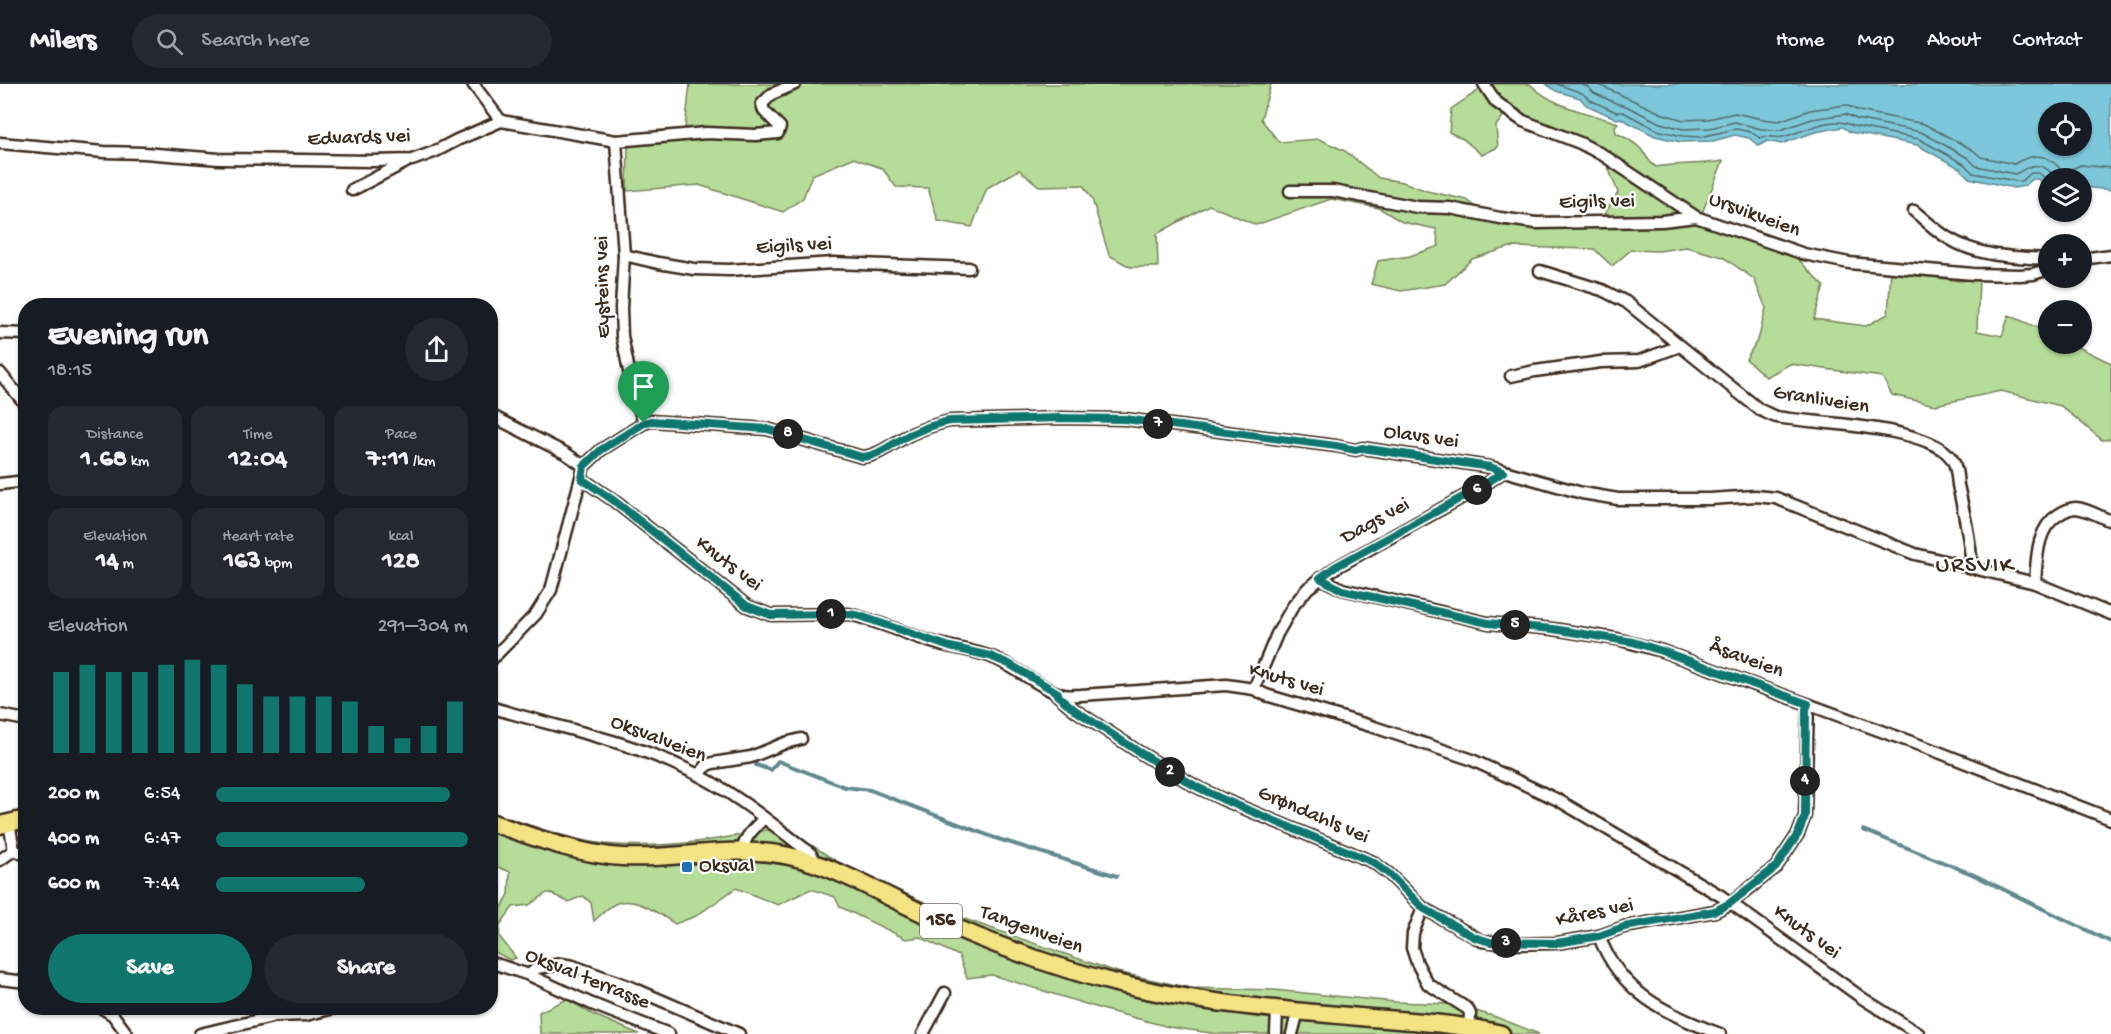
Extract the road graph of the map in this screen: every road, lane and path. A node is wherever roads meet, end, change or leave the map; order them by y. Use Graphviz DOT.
graph roads {
  1 [pos="473,84"];
  2 [pos="795,84"];
  3 [pos="1484,84"];
  4 [pos="501,121"];
  5 [pos="616,141"];
  6 [pos="0,143"];
  7 [pos="412,160"];
  8 [pos="352,190"];
  9 [pos="1290,190"];
  10 [pos="1914,211"];
  11 [pos="1696,217"];
  12 [pos="624,255"];
  13 [pos="2111,255"];
  14 [pos="2092,258"];
  15 [pos="2038,259"];
  16 [pos="969,268"];
  17 [pos="1540,271"];
  18 [pos="2038,272"];
  19 [pos="0,333"];
  20 [pos="18,334"];
  21 [pos="1680,346"];
  22 [pos="0,373"];
  23 [pos="1511,376"];
  24 [pos="18,395"];
  25 [pos="498,419"];
  26 [pos="644,423"];
  27 [pos="584,466"];
  28 [pos="1503,472"];
  29 [pos="582,479"];
  30 [pos="18,481"];
  31 [pos="0,484"];
  32 [pos="2111,521"];
  33 [pos="1972,567"];
  34 [pos="1320,578"];
  35 [pos="2035,583"];
  36 [pos="2111,614"];
  37 [pos="498,653"];
  38 [pos="1254,689"];
  39 [pos="1058,693"];
  40 [pos="1808,704"];
  41 [pos="498,709"];
  42 [pos="0,715"];
  43 [pos="18,718"];
  44 [pos="801,739"];
  45 [pos="699,775"];
  46 [pos="764,818"];
  47 [pos="2111,819"];
  48 [pos="4,824"];
  49 [pos="498,825"];
  50 [pos="14,850"];
  51 [pos="743,851"];
  52 [pos="18,852"];
  53 [pos="0,860"];
  54 [pos="817,864"];
  55 [pos="1730,903"];
  56 [pos="1423,908"];
  57 [pos="1599,936"];
  58 [pos="498,965"];
  59 [pos="529,975"];
  60 [pos="0,979"];
  61 [pos="18,981"];
  62 [pos="945,993"];
  63 [pos="1277,1009"];
  64 [pos="1298,1011"];
  65 [pos="113,1015"];
  66 [pos="306,1015"];
  67 [pos="1469,1027"];
  68 [pos="127,1034"];
  69 [pos="200,1034"];
  70 [pos="669,1034"];
  71 [pos="739,1034"];
  72 [pos="923,1034"];
  73 [pos="1276,1034"];
  74 [pos="1292,1034"];
  75 [pos="1501,1034"];
  76 [pos="1720,1034"];
  77 [pos="1919,1034"];
  1 -- 4 [label="street"];
  2 -- 5 [label="street"];
  3 -- 11 [label="street, Ursvikveien"];
  4 -- 5 [label="street"];
  4 -- 7 [label="street, Edvards vei"];
  5 -- 12 [label="street, Eysteins vei"];
  6 -- 7 [label="street, Edvards vei"];
  7 -- 8 [label="street"];
  9 -- 11 [label="street, Eigils vei"];
  10 -- 15 [label="street"];
  11 -- 18 [label="street, Ursvikveien"];
  12 -- 16 [label="street, Eigils vei"];
  12 -- 26 [label="street, Eysteins vei"];
  13 -- 14 [label="street"];
  17 -- 21 [label="street, Granliveien"];
  19 -- 20 [label="street"];
  21 -- 23 [label="street"];
  21 -- 33 [label="street, Granliveien"];
  22 -- 24 [label="street"];
  25 -- 27 [label="street"];
  26 -- 27 [label="street"];
  26 -- 28 [label="street, Olavs vei"];
  27 -- 29 [label="street"];
  28 -- 33 [label="street, Olavs vei"];
  28 -- 34 [label="street, Dags vei"];
  29 -- 37 [label="street"];
  29 -- 39 [label="street, Knuts vei"];
  30 -- 31 [label="street"];
  32 -- 35 [label="street"];
  33 -- 35 [label="street, Olavs vei"];
  34 -- 38 [label="street, Dags vei"];
  34 -- 40 [label="street, Åsaveien"];
  35 -- 36 [label="street, Olavs vei"];
  38 -- 39 [label="street, Knuts vei"];
  38 -- 55 [label="street, Knuts vei"];
  39 -- 56 [label="street, Grøndahls vei"];
  40 -- 47 [label="street, Åsaveien"];
  40 -- 55 [label="street, Kåres vei"];
  41 -- 45 [label="street, Oksvalveien"];
  42 -- 43 [label="street"];
  44 -- 45 [label="street"];
  45 -- 46 [label="street, Oksvalveien"];
  46 -- 51 [label="street"];
  46 -- 54 [label="street, Oksvalveien"];
  48 -- 50 [label="street"];
  49 -- 51 [label="main road, Tangenveien / 156"];
  50 -- 52 [label="street"];
  50 -- 53 [label="street"];
  51 -- 54 [label="main road, Tangenveien / 156"];
  54 -- 63 [label="main road, Tangenveien / 156"];
  55 -- 57 [label="street, Kåres vei"];
  55 -- 77 [label="street, Knuts vei"];
  56 -- 57 [label="street, Kåres vei"];
  56 -- 67 [label="street"];
  57 -- 76 [label="street"];
  58 -- 59 [label="street, Oksval terrasse"];
  59 -- 70 [label="street, Oksval terrasse"];
  59 -- 71 [label="street"];
  60 -- 61 [label="street"];
  62 -- 72 [label="street"];
  63 -- 64 [label="main road, Tangenveien / 156"];
  63 -- 73 [label="street"];
  64 -- 67 [label="main road, Tangenveien / 156"];
  64 -- 74 [label="street"];
  65 -- 68 [label="street"];
  66 -- 69 [label="street"];
  67 -- 75 [label="main road, Tangenveien / 156"];
}
